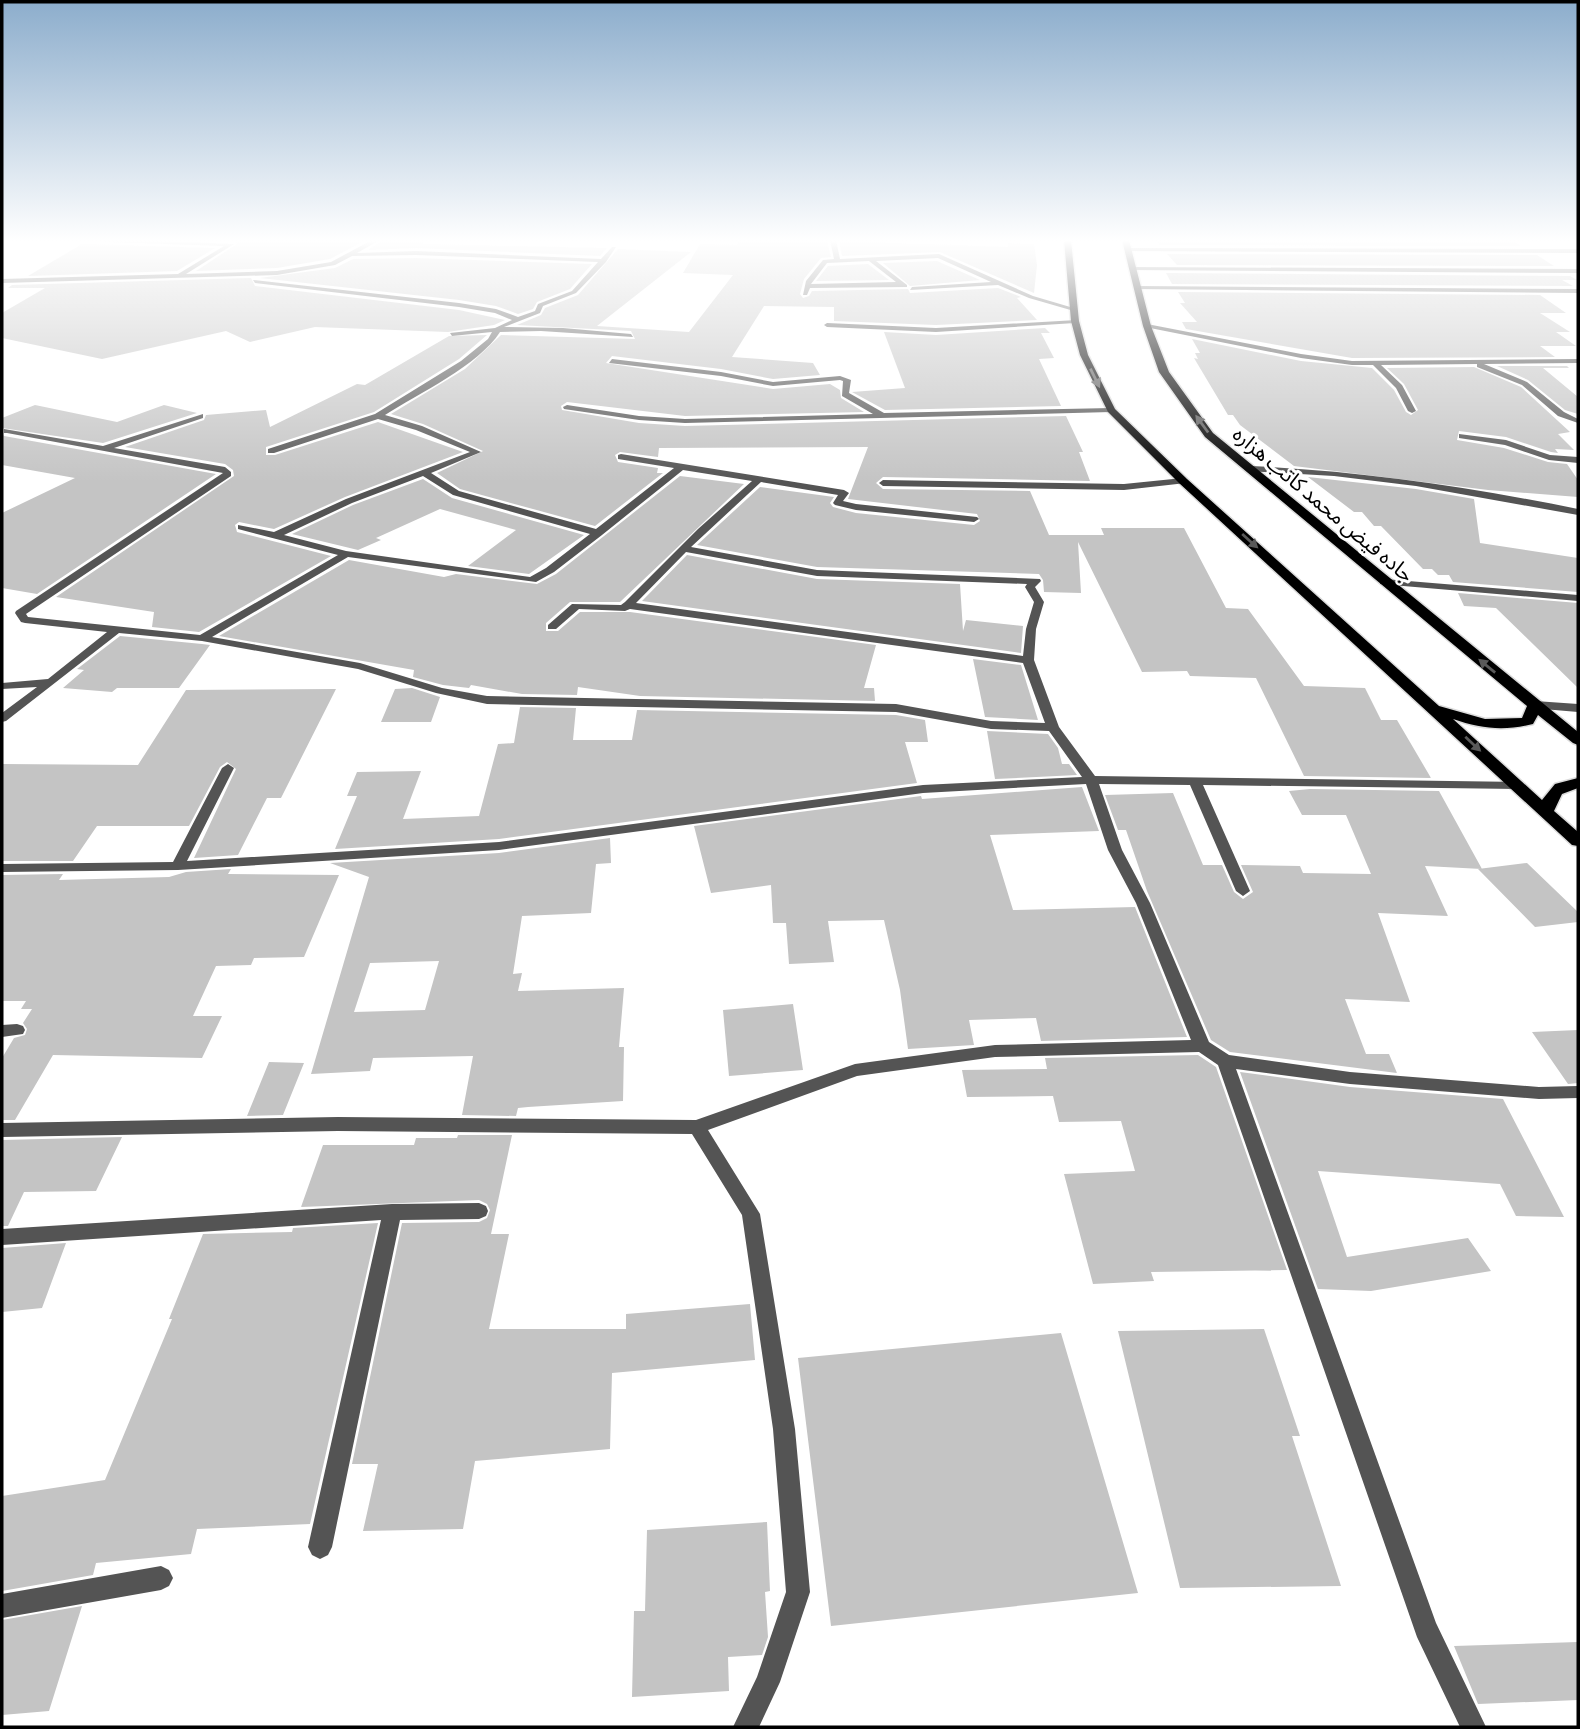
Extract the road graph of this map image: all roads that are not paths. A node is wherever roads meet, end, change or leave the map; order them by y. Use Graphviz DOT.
graph roads {
  1 [pos="517,321"];
  2 [pos="1022,321"];
  3 [pos="1075,321"];
  4 [pos="1146,321"];
  5 [pos="827,325"];
  6 [pos="1147,326"];
  7 [pos="499,327"];
  8 [pos="452,334"];
  9 [pos="631,337"];
  10 [pos="611,361"];
  11 [pos="1578,361"];
  12 [pos="1376,364"];
  13 [pos="1479,364"];
  14 [pos="567,407"];
  15 [pos="1111,410"];
  16 [pos="1412,411"];
  17 [pos="200,416"];
  18 [pos="378,416"];
  19 [pos="883,416"];
  20 [pos="1578,421"];
  21 [pos="6,431"];
  22 [pos="1462,436"];
  23 [pos="103,448"];
  24 [pos="271,451"];
  25 [pos="621,457"];
  26 [pos="1578,460"];
  27 [pos="680,468"];
  28 [pos="1251,469"];
  29 [pos="425,473"];
  30 [pos="757,481"];
  31 [pos="1183,481"];
  32 [pos="883,482"];
  33 [pos="1578,512"];
  34 [pos="974,519"];
  35 [pos="241,527"];
  36 [pos="599,533"];
  37 [pos="276,535"];
  38 [pos="685,549"];
  39 [pos="346,554"];
  40 [pos="1384,582"];
  41 [pos="1578,598"];
  42 [pos="626,605"];
  43 [pos="552,627"];
  44 [pos="117,629"];
  45 [pos="202,638"];
  46 [pos="1028,660"];
  47 [pos="51,682"];
  48 [pos="2,686"];
  49 [pos="1535,705"];
  50 [pos="1433,706"];
  51 [pos="1578,708"];
  52 [pos="2,718"];
  53 [pos="1053,727"];
  54 [pos="1578,740"];
  55 [pos="228,768"];
  56 [pos="1090,780"];
  57 [pos="1194,780"];
  58 [pos="1578,783"];
  59 [pos="1517,785"];
  60 [pos="1546,811"];
  61 [pos="1578,841"];
  62 [pos="178,866"];
  63 [pos="2,868"];
  64 [pos="1243,891"];
  65 [pos="1202,1046"];
  66 [pos="1225,1060"];
  67 [pos="1578,1093"];
  68 [pos="697,1127"];
  69 [pos="2,1130"];
  70 [pos="479,1210"];
  71 [pos="392,1212"];
  72 [pos="2,1237"];
  73 [pos="320,1547"];
  74 [pos="161,1578"];
  75 [pos="2,1606"];
  76 [pos="746,1727"];
  77 [pos="1473,1727"];
  1 -- 7 [label="street"];
  2 -- 5 [label="street"];
  3 -- 15 [label="main road, one-way"];
  4 -- 6 [label="main road, جاده فیض محمد کاتب هزاره"];
  6 -- 12 [label="street"];
  28 -- 6 [label="main road, جاده فیض محمد کاتب هزاره, one-way"];
  7 -- 8 [label="street"];
  7 -- 9 [label="street"];
  7 -- 18 [label="street"];
  10 -- 19 [label="street"];
  11 -- 13 [label="street"];
  12 -- 13 [label="street"];
  12 -- 16 [label="street"];
  13 -- 20 [label="street"];
  14 -- 19 [label="street"];
  15 -- 19 [label="street"];
  15 -- 31 [label="main road"];
  17 -- 23 [label="street"];
  18 -- 24 [label="street"];
  18 -- 29 [label="street"];
  21 -- 23 [label="street"];
  22 -- 26 [label="street"];
  23 -- 44 [label="street"];
  25 -- 27 [label="street"];
  27 -- 30 [label="street"];
  27 -- 36 [label="street"];
  28 -- 33 [label="street"];
  28 -- 40 [label="main road, جاده فیض محمد کاتب هزاره"];
  29 -- 36 [label="street"];
  29 -- 37 [label="street"];
  30 -- 34 [label="street"];
  30 -- 38 [label="street"];
  31 -- 32 [label="street"];
  31 -- 50 [label="main road, one-way"];
  35 -- 37 [label="street"];
  36 -- 39 [label="street"];
  37 -- 39 [label="street"];
  38 -- 42 [label="street"];
  38 -- 46 [label="street"];
  39 -- 45 [label="street"];
  40 -- 41 [label="street"];
  49 -- 40 [label="main road, جاده فیض محمد کاتب هزاره, one-way"];
  42 -- 43 [label="street"];
  42 -- 46 [label="street"];
  44 -- 45 [label="street"];
  44 -- 47 [label="street"];
  45 -- 53 [label="street"];
  46 -- 53 [label="street"];
  47 -- 48 [label="street"];
  47 -- 52 [label="street"];
  49 -- 50 [label="main road"];
  49 -- 51 [label="street"];
  49 -- 54 [label="main road, جاده فیض محمد کاتب هزاره"];
  50 -- 59 [label="main road, one-way"];
  53 -- 56 [label="street"];
  55 -- 62 [label="street"];
  56 -- 57 [label="street"];
  56 -- 62 [label="street"];
  56 -- 65 [label="street"];
  57 -- 59 [label="street"];
  57 -- 64 [label="street"];
  58 -- 60 [label="main road"];
  59 -- 60 [label="main road"];
  60 -- 61 [label="main road"];
  62 -- 63 [label="street"];
  65 -- 66 [label="street"];
  65 -- 68 [label="street"];
  66 -- 67 [label="street"];
  66 -- 77 [label="street"];
  68 -- 69 [label="street"];
  68 -- 76 [label="street"];
  70 -- 71 [label="street"];
  71 -- 72 [label="street"];
  71 -- 73 [label="street"];
  74 -- 75 [label="street"];
}
